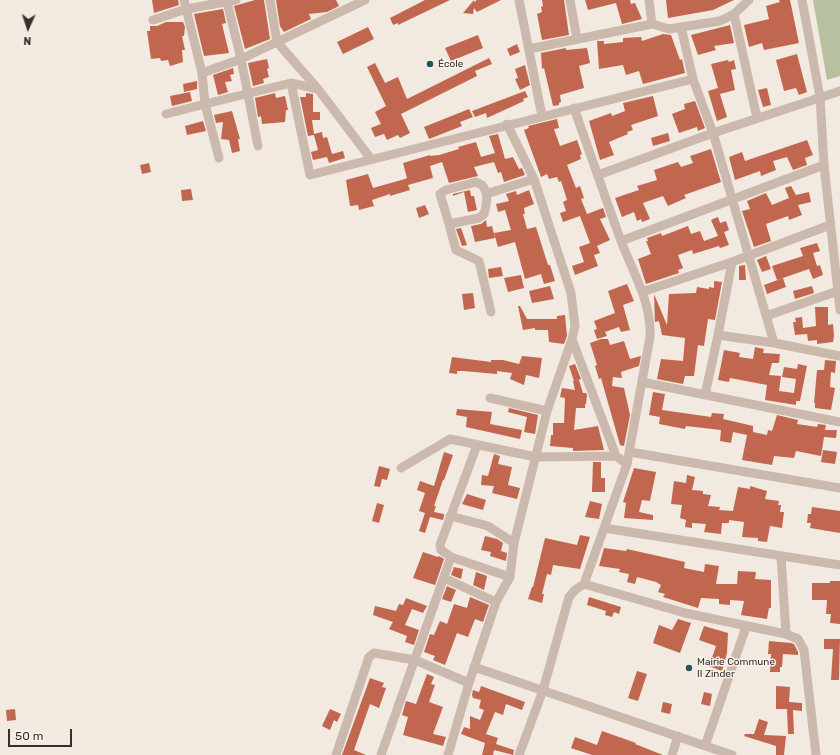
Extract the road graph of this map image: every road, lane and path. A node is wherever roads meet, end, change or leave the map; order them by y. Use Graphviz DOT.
graph roads {
  1 [pos="236,0"];
  2 [pos="270,0"];
  3 [pos="518,0"];
  4 [pos="570,0"];
  5 [pos="649,0"];
  6 [pos="749,0"];
  7 [pos="802,0"];
  8 [pos="361,1"];
  9 [pos="227,2"];
  10 [pos="185,5"];
  11 [pos="734,14"];
  12 [pos="153,20"];
  13 [pos="652,24"];
  14 [pos="681,27"];
  15 [pos="577,40"];
  16 [pos="277,42"];
  17 [pos="529,50"];
  18 [pos="241,59"];
  19 [pos="202,73"];
  20 [pos="693,79"];
  21 [pos="290,83"];
  22 [pos="318,89"];
  23 [pos="840,91"];
  24 [pos="247,93"];
  25 [pos="820,97"];
  26 [pos="205,104"];
  27 [pos="574,108"];
  28 [pos="166,114"];
  29 [pos="542,116"];
  30 [pos="756,118"];
  31 [pos="507,124"];
  32 [pos="712,133"];
  33 [pos="258,146"];
  34 [pos="219,158"];
  35 [pos="371,159"];
  36 [pos="824,165"];
  37 [pos="598,175"];
  38 [pos="534,179"];
  39 [pos="486,194"];
  40 [pos="732,200"];
  41 [pos="449,224"];
  42 [pos="830,225"];
  43 [pos="621,241"];
  44 [pos="748,255"];
  45 [pos="732,262"];
  46 [pos="838,291"];
  47 [pos="642,292"];
  48 [pos="840,310"];
  49 [pos="491,312"];
  50 [pos="766,316"];
  51 [pos="718,335"];
  52 [pos="572,339"];
  53 [pos="774,343"];
  54 [pos="840,356"];
  55 [pos="642,382"];
  56 [pos="705,395"];
  57 [pos="490,398"];
  58 [pos="547,411"];
  59 [pos="840,422"];
  60 [pos="477,445"];
  61 [pos="630,452"];
  62 [pos="616,456"];
  63 [pos="536,457"];
  64 [pos="627,464"];
  65 [pos="401,468"];
  66 [pos="840,488"];
  67 [pos="450,516"];
  68 [pos="604,528"];
  69 [pos="514,543"];
  70 [pos="781,556"];
  71 [pos="451,557"];
  72 [pos="840,565"];
  73 [pos="510,577"];
  74 [pos="444,578"];
  75 [pos="584,584"];
  76 [pos="496,602"];
  77 [pos="746,627"];
  78 [pos="786,634"];
  79 [pos="415,660"];
  80 [pos="474,667"];
  81 [pos="469,683"];
  82 [pos="543,690"];
  83 [pos="678,736"];
  84 [pos="705,746"];
  85 [pos="336,755"];
  86 [pos="381,755"];
  87 [pos="448,755"];
  88 [pos="519,755"];
  89 [pos="672,755"];
  90 [pos="732,755"];
  91 [pos="816,755"];
  1 -- 9 [label="street"];
  2 -- 16 [label="street"];
  3 -- 17 [label="street"];
  4 -- 15 [label="street"];
  5 -- 13 [label="street"];
  6 -- 11 [label="street"];
  7 -- 25 [label="street"];
  8 -- 16 [label="street"];
  9 -- 10 [label="street"];
  9 -- 18 [label="street"];
  10 -- 12 [label="street"];
  10 -- 19 [label="street"];
  11 -- 14 [label="street"];
  11 -- 30 [label="street"];
  13 -- 14 [label="street"];
  13 -- 15 [label="street"];
  14 -- 20 [label="street"];
  15 -- 17 [label="street"];
  16 -- 18 [label="street"];
  16 -- 22 [label="street"];
  17 -- 29 [label="street"];
  18 -- 19 [label="street"];
  18 -- 24 [label="street"];
  19 -- 26 [label="street"];
  20 -- 27 [label="street"];
  20 -- 32 [label="street"];
  21 -- 22 [label="street"];
  21 -- 24 [label="street"];
  21 -- 35 [label="street"];
  22 -- 35 [label="street"];
  23 -- 25 [label="street"];
  24 -- 26 [label="street"];
  24 -- 33 [label="street"];
  25 -- 30 [label="street"];
  25 -- 36 [label="street"];
  26 -- 28 [label="street"];
  26 -- 34 [label="street"];
  27 -- 29 [label="street"];
  27 -- 37 [label="street"];
  29 -- 31 [label="street"];
  30 -- 32 [label="street"];
  31 -- 35 [label="street"];
  31 -- 38 [label="street"];
  32 -- 37 [label="street"];
  32 -- 40 [label="street"];
  36 -- 40 [label="street"];
  36 -- 42 [label="street"];
  37 -- 43 [label="street"];
  38 -- 39 [label="street"];
  38 -- 52 [label="street"];
  39 -- 41 [label="street"];
  39 -- 41 [label="street"];
  40 -- 43 [label="street"];
  40 -- 44 [label="street"];
  41 -- 49 [label="street"];
  42 -- 44 [label="street"];
  42 -- 46 [label="street"];
  43 -- 47 [label="street"];
  44 -- 45 [label="street"];
  44 -- 50 [label="street"];
  45 -- 47 [label="street"];
  45 -- 51 [label="street"];
  46 -- 48 [label="street"];
  46 -- 50 [label="street"];
  47 -- 55 [label="street"];
  50 -- 53 [label="street"];
  51 -- 53 [label="street"];
  51 -- 56 [label="street"];
  52 -- 58 [label="street"];
  52 -- 62 [label="street"];
  53 -- 54 [label="street"];
  55 -- 56 [label="street"];
  55 -- 61 [label="street"];
  56 -- 59 [label="street"];
  57 -- 58 [label="street"];
  58 -- 63 [label="street"];
  60 -- 63 [label="street"];
  60 -- 65 [label="street"];
  60 -- 67 [label="street"];
  61 -- 64 [label="street"];
  61 -- 66 [label="street"];
  62 -- 63 [label="street"];
  62 -- 64 [label="street"];
  63 -- 69 [label="street"];
  64 -- 68 [label="street"];
  67 -- 69 [label="street"];
  67 -- 71 [label="street"];
  68 -- 70 [label="street"];
  68 -- 75 [label="street"];
  69 -- 73 [label="street"];
  70 -- 72 [label="street"];
  70 -- 78 [label="street"];
  71 -- 73 [label="street"];
  71 -- 74 [label="street"];
  73 -- 76 [label="street"];
  74 -- 76 [label="street"];
  74 -- 79 [label="street"];
  75 -- 77 [label="street"];
  75 -- 82 [label="street"];
  76 -- 80 [label="street"];
  77 -- 78 [label="street"];
  77 -- 84 [label="street"];
  78 -- 91 [label="street"];
  79 -- 81 [label="street"];
  79 -- 85 [label="street"];
  79 -- 86 [label="street"];
  80 -- 81 [label="street"];
  80 -- 82 [label="street"];
  81 -- 87 [label="street"];
  82 -- 83 [label="street"];
  82 -- 88 [label="street"];
  83 -- 84 [label="street"];
  83 -- 89 [label="street"];
  84 -- 90 [label="street"];
}
